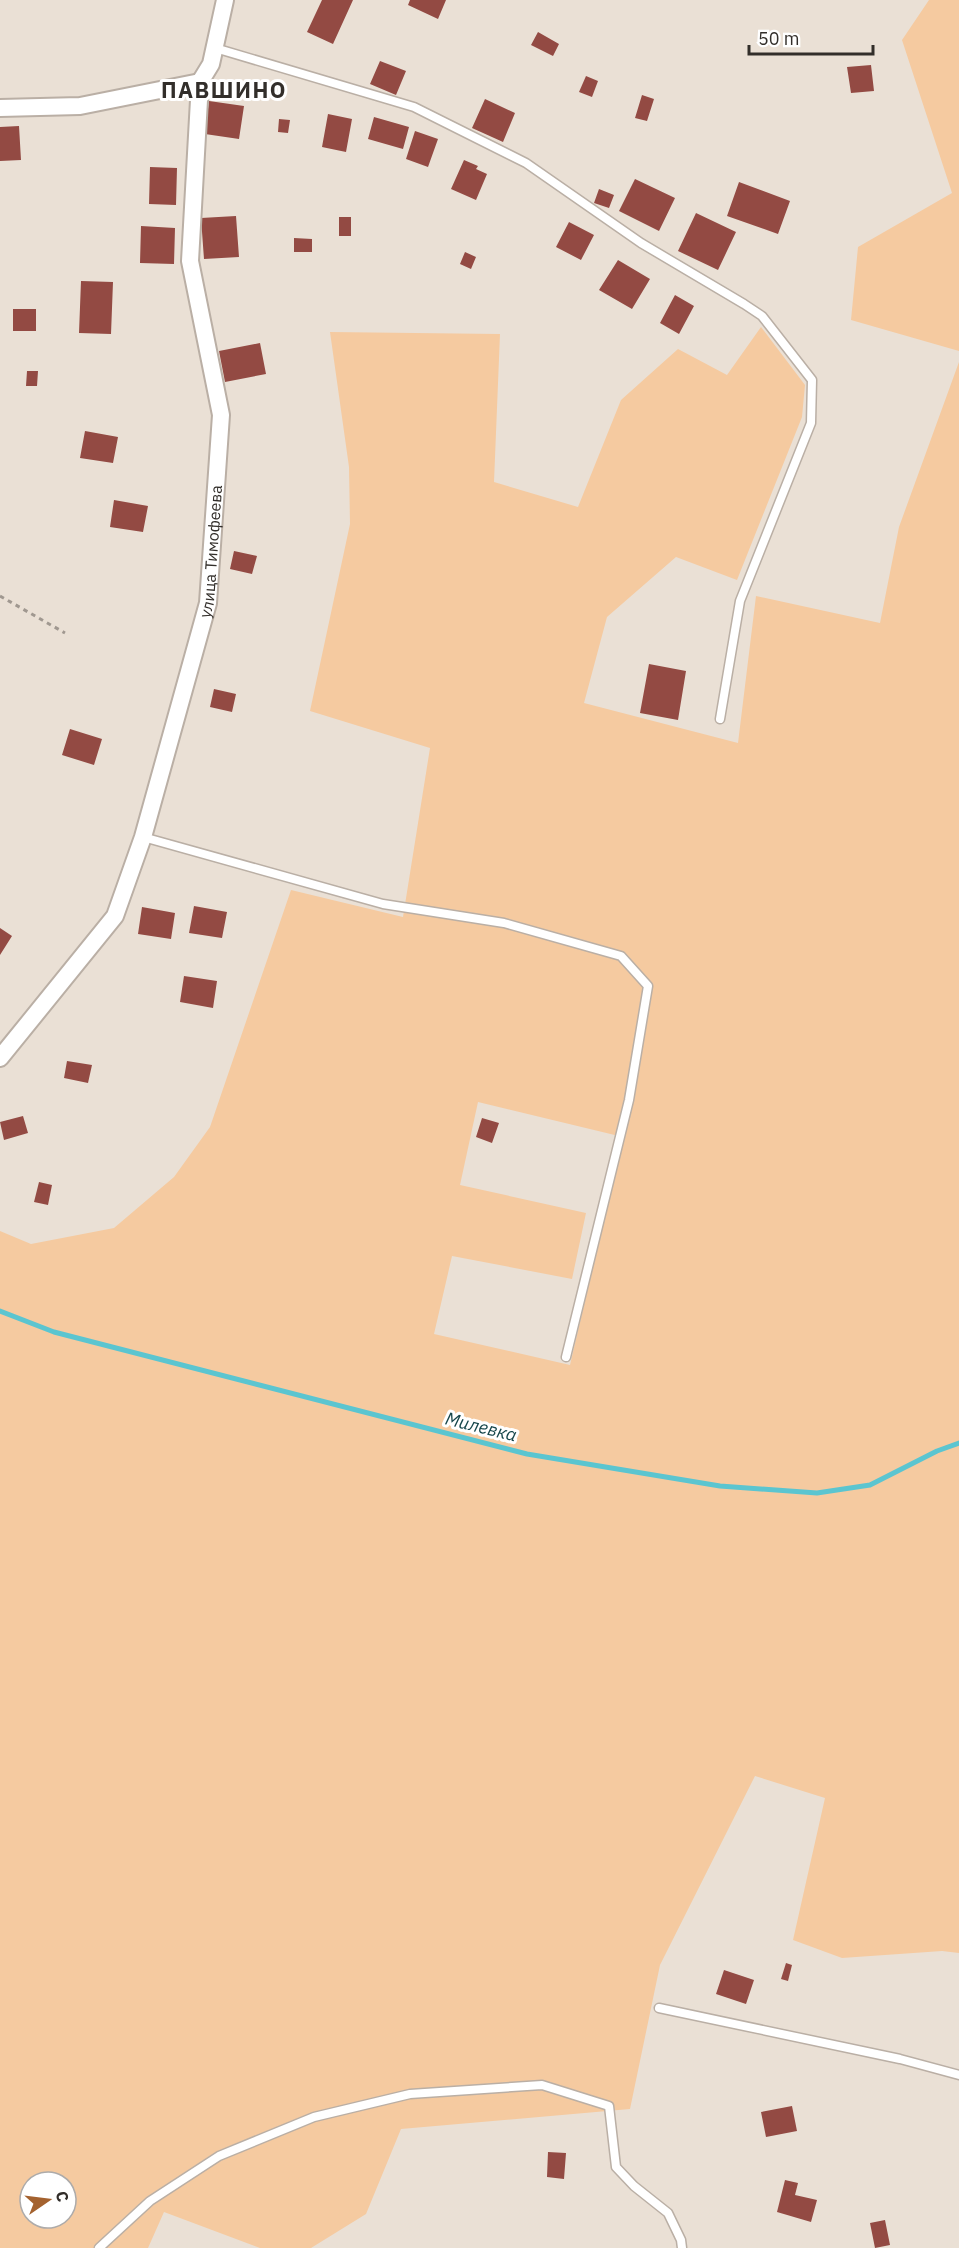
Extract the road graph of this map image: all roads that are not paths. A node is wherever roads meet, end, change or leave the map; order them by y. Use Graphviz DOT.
graph roads {
  1 [pos="225,0"];
  2 [pos="215,48"];
  3 [pos="200,82"];
  4 [pos="0,108"];
  5 [pos="720,719"];
  6 [pos="143,837"];
  7 [pos="0,1058"];
  8 [pos="566,1357"];
  9 [pos="659,2008"];
  10 [pos="959,2075"];
  11 [pos="99,2248"];
  12 [pos="682,2248"];
  1 -- 2 [label="street, улица Тимофеева"];
  2 -- 3 [label="street, улица Тимофеева"];
  2 -- 5 [label="lane"];
  3 -- 4 [label="street"];
  3 -- 6 [label="street, улица Тимофеева"];
  6 -- 7 [label="street, улица Тимофеева"];
  6 -- 8 [label="lane"];
  9 -- 10 [label="lane"];
  11 -- 12 [label="lane"];
}
